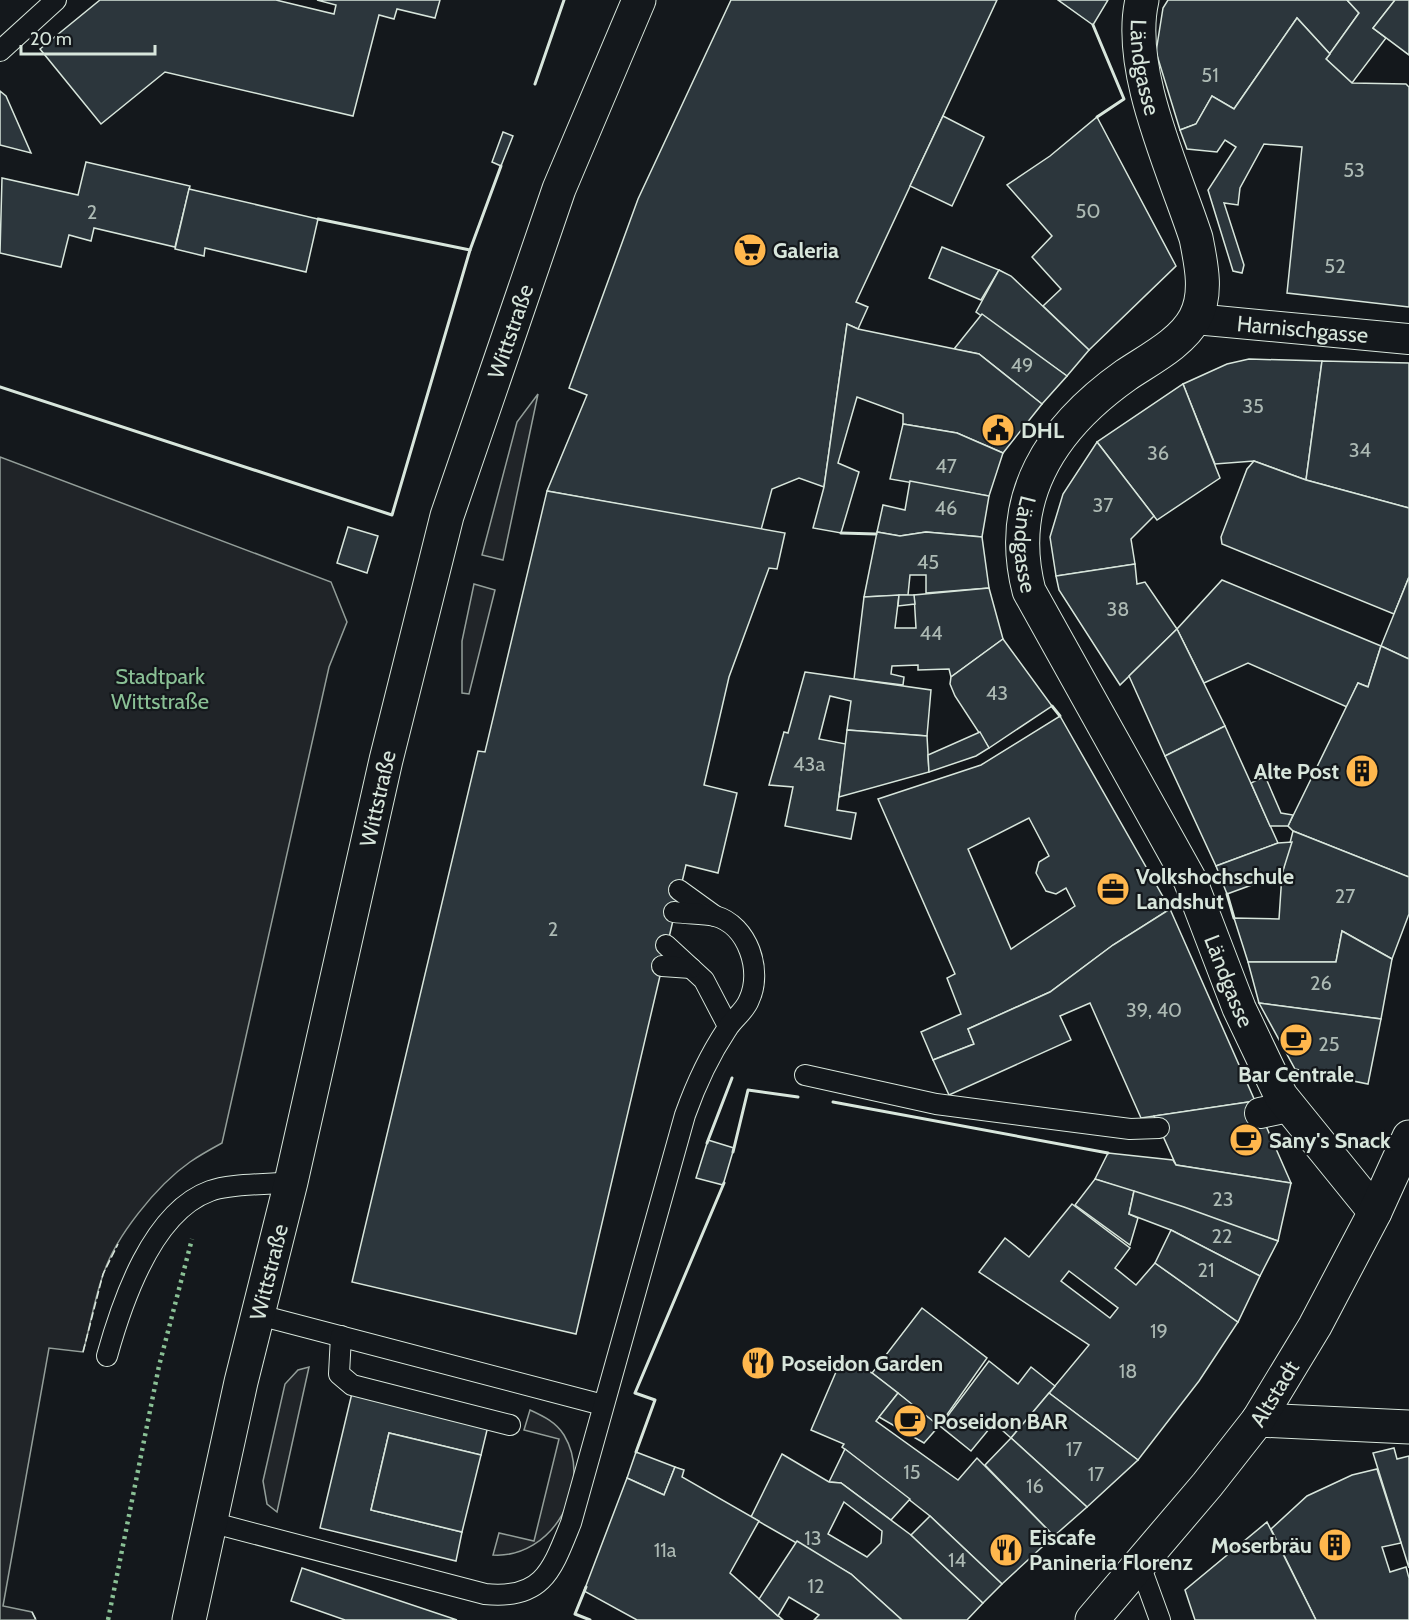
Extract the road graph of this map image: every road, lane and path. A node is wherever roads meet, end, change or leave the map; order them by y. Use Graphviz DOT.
graph roads {
  1 [pos="56,0"];
  2 [pos="639,0"];
  3 [pos="1142,0"];
  4 [pos="0,51"];
  5 [pos="1195,319"];
  6 [pos="1409,339"];
  7 [pos="679,890"];
  8 [pos="674,912"];
  9 [pos="715,916"];
  10 [pos="666,945"];
  11 [pos="662,966"];
  12 [pos="691,968"];
  13 [pos="728,1026"];
  14 [pos="805,1075"];
  15 [pos="1159,1128"];
  16 [pos="1409,1137"];
  17 [pos="291,1182"];
  18 [pos="1375,1212"];
  19 [pos="259,1315"];
  20 [pos="341,1336"];
  21 [pos="107,1356"];
  22 [pos="603,1405"];
  23 [pos="1258,1420"];
  24 [pos="510,1425"];
  25 [pos="1409,1427"];
  26 [pos="210,1522"];
  27 [pos="1140,1564"];
  28 [pos="189,1620"];
  29 [pos="1092,1620"];
  30 [pos="1160,1620"];
  1 -- 4 [label="lane"];
  2 -- 17 [label="street, Wittstraße"];
  3 -- 5 [label="street, Ländgasse"];
  5 -- 6 [label="street, Harnischgasse"];
  5 -- 18 [label="street, Ländgasse"];
  7 -- 9 [label="lane"];
  8 -- 9 [label="lane"];
  9 -- 13 [label="lane"];
  10 -- 12 [label="lane"];
  11 -- 12 [label="lane"];
  12 -- 13 [label="lane"];
  13 -- 22 [label="lane"];
  14 -- 15 [label="lane"];
  16 -- 18 [label="street, Altstadt"];
  17 -- 19 [label="street, Wittstraße"];
  17 -- 21 [label="lane"];
  18 -- 23 [label="street, Altstadt"];
  19 -- 20 [label="lane"];
  19 -- 26 [label="street, Wittstraße"];
  20 -- 22 [label="lane"];
  20 -- 24 [label="lane"];
  22 -- 26 [label="lane"];
  23 -- 25 [label="street"];
  23 -- 27 [label="street, Altstadt"];
  26 -- 28 [label="street, Wittstraße"];
  27 -- 29 [label="street, Altstadt"];
  27 -- 30 [label="lane"];
}
